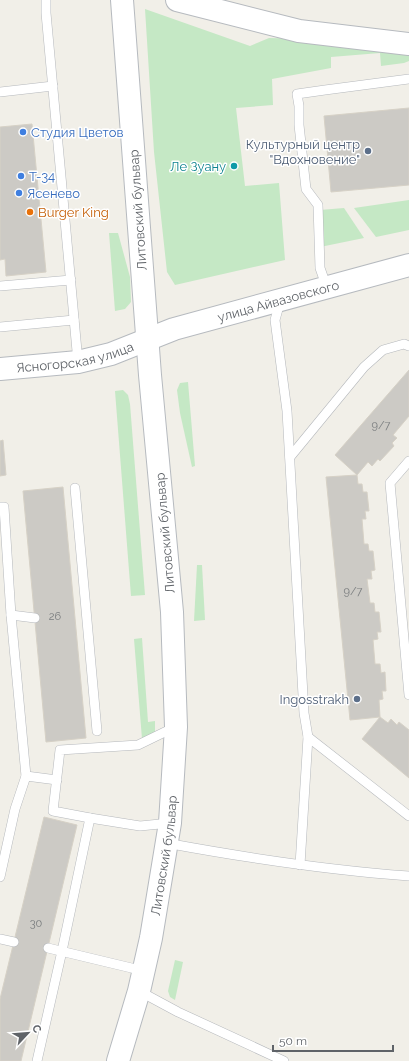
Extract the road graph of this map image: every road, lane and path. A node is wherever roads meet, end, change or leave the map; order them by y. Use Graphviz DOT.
graph roads {
  1 [pos="46,0"];
  2 [pos="122,0"];
  3 [pos="177,0"];
  4 [pos="218,5"];
  5 [pos="409,44"];
  6 [pos="409,79"];
  7 [pos="53,86"];
  8 [pos="0,92"];
  9 [pos="409,265"];
  10 [pos="71,280"];
  11 [pos="0,286"];
  12 [pos="327,288"];
  13 [pos="281,300"];
  14 [pos="74,320"];
  15 [pos="0,327"];
  16 [pos="148,340"];
  17 [pos="409,346"];
  18 [pos="78,362"];
  19 [pos="0,369"];
  20 [pos="290,457"];
  21 [pos="409,461"];
  22 [pos="75,488"];
  23 [pos="0,507"];
  24 [pos="11,614"];
  25 [pos="35,618"];
  26 [pos="409,696"];
  27 [pos="176,727"];
  28 [pos="97,732"];
  29 [pos="308,737"];
  30 [pos="26,776"];
  31 [pos="57,780"];
  32 [pos="409,816"];
  33 [pos="90,818"];
  34 [pos="168,833"];
  35 [pos="300,865"];
  36 [pos="409,876"];
  37 [pos="0,877"];
  38 [pos="0,939"];
  39 [pos="14,942"];
  40 [pos="48,948"];
  41 [pos="62,951"];
  42 [pos="142,981"];
  43 [pos="37,1061"];
  44 [pos="118,1061"];
  45 [pos="284,1061"];
  1 -- 7 [label="lane"];
  2 -- 16 [label="main road, Литовский бульвар"];
  3 -- 4 [label="main road"];
  4 -- 5 [label="main road"];
  6 -- 12 [label="lane"];
  7 -- 8 [label="lane"];
  7 -- 10 [label="lane"];
  9 -- 12 [label="main road, улица Айвазовского"];
  10 -- 11 [label="lane"];
  10 -- 14 [label="lane"];
  12 -- 13 [label="main road, улица Айвазовского"];
  13 -- 16 [label="main road, улица Айвазовского"];
  13 -- 20 [label="lane"];
  14 -- 15 [label="lane"];
  14 -- 18 [label="lane"];
  16 -- 18 [label="main road, Ясногорская улица"];
  16 -- 27 [label="main road, Литовский бульвар"];
  17 -- 20 [label="lane"];
  18 -- 19 [label="main road, Ясногорская улица"];
  20 -- 29 [label="lane"];
  21 -- 26 [label="lane"];
  22 -- 28 [label="lane"];
  23 -- 24 [label="lane"];
  24 -- 25 [label="lane"];
  24 -- 30 [label="lane"];
  27 -- 31 [label="lane"];
  27 -- 34 [label="main road, Литовский бульвар"];
  29 -- 32 [label="lane"];
  29 -- 35 [label="lane"];
  30 -- 31 [label="lane"];
  30 -- 37 [label="lane"];
  31 -- 33 [label="lane"];
  33 -- 34 [label="lane"];
  33 -- 41 [label="lane"];
  34 -- 35 [label="lane"];
  34 -- 42 [label="main road, Литовский бульвар"];
  35 -- 36 [label="lane"];
  38 -- 39 [label="lane"];
  40 -- 41 [label="lane"];
  41 -- 42 [label="lane"];
  41 -- 43 [label="lane"];
  42 -- 44 [label="main road, Литовский бульвар"];
  42 -- 45 [label="lane"];
}
